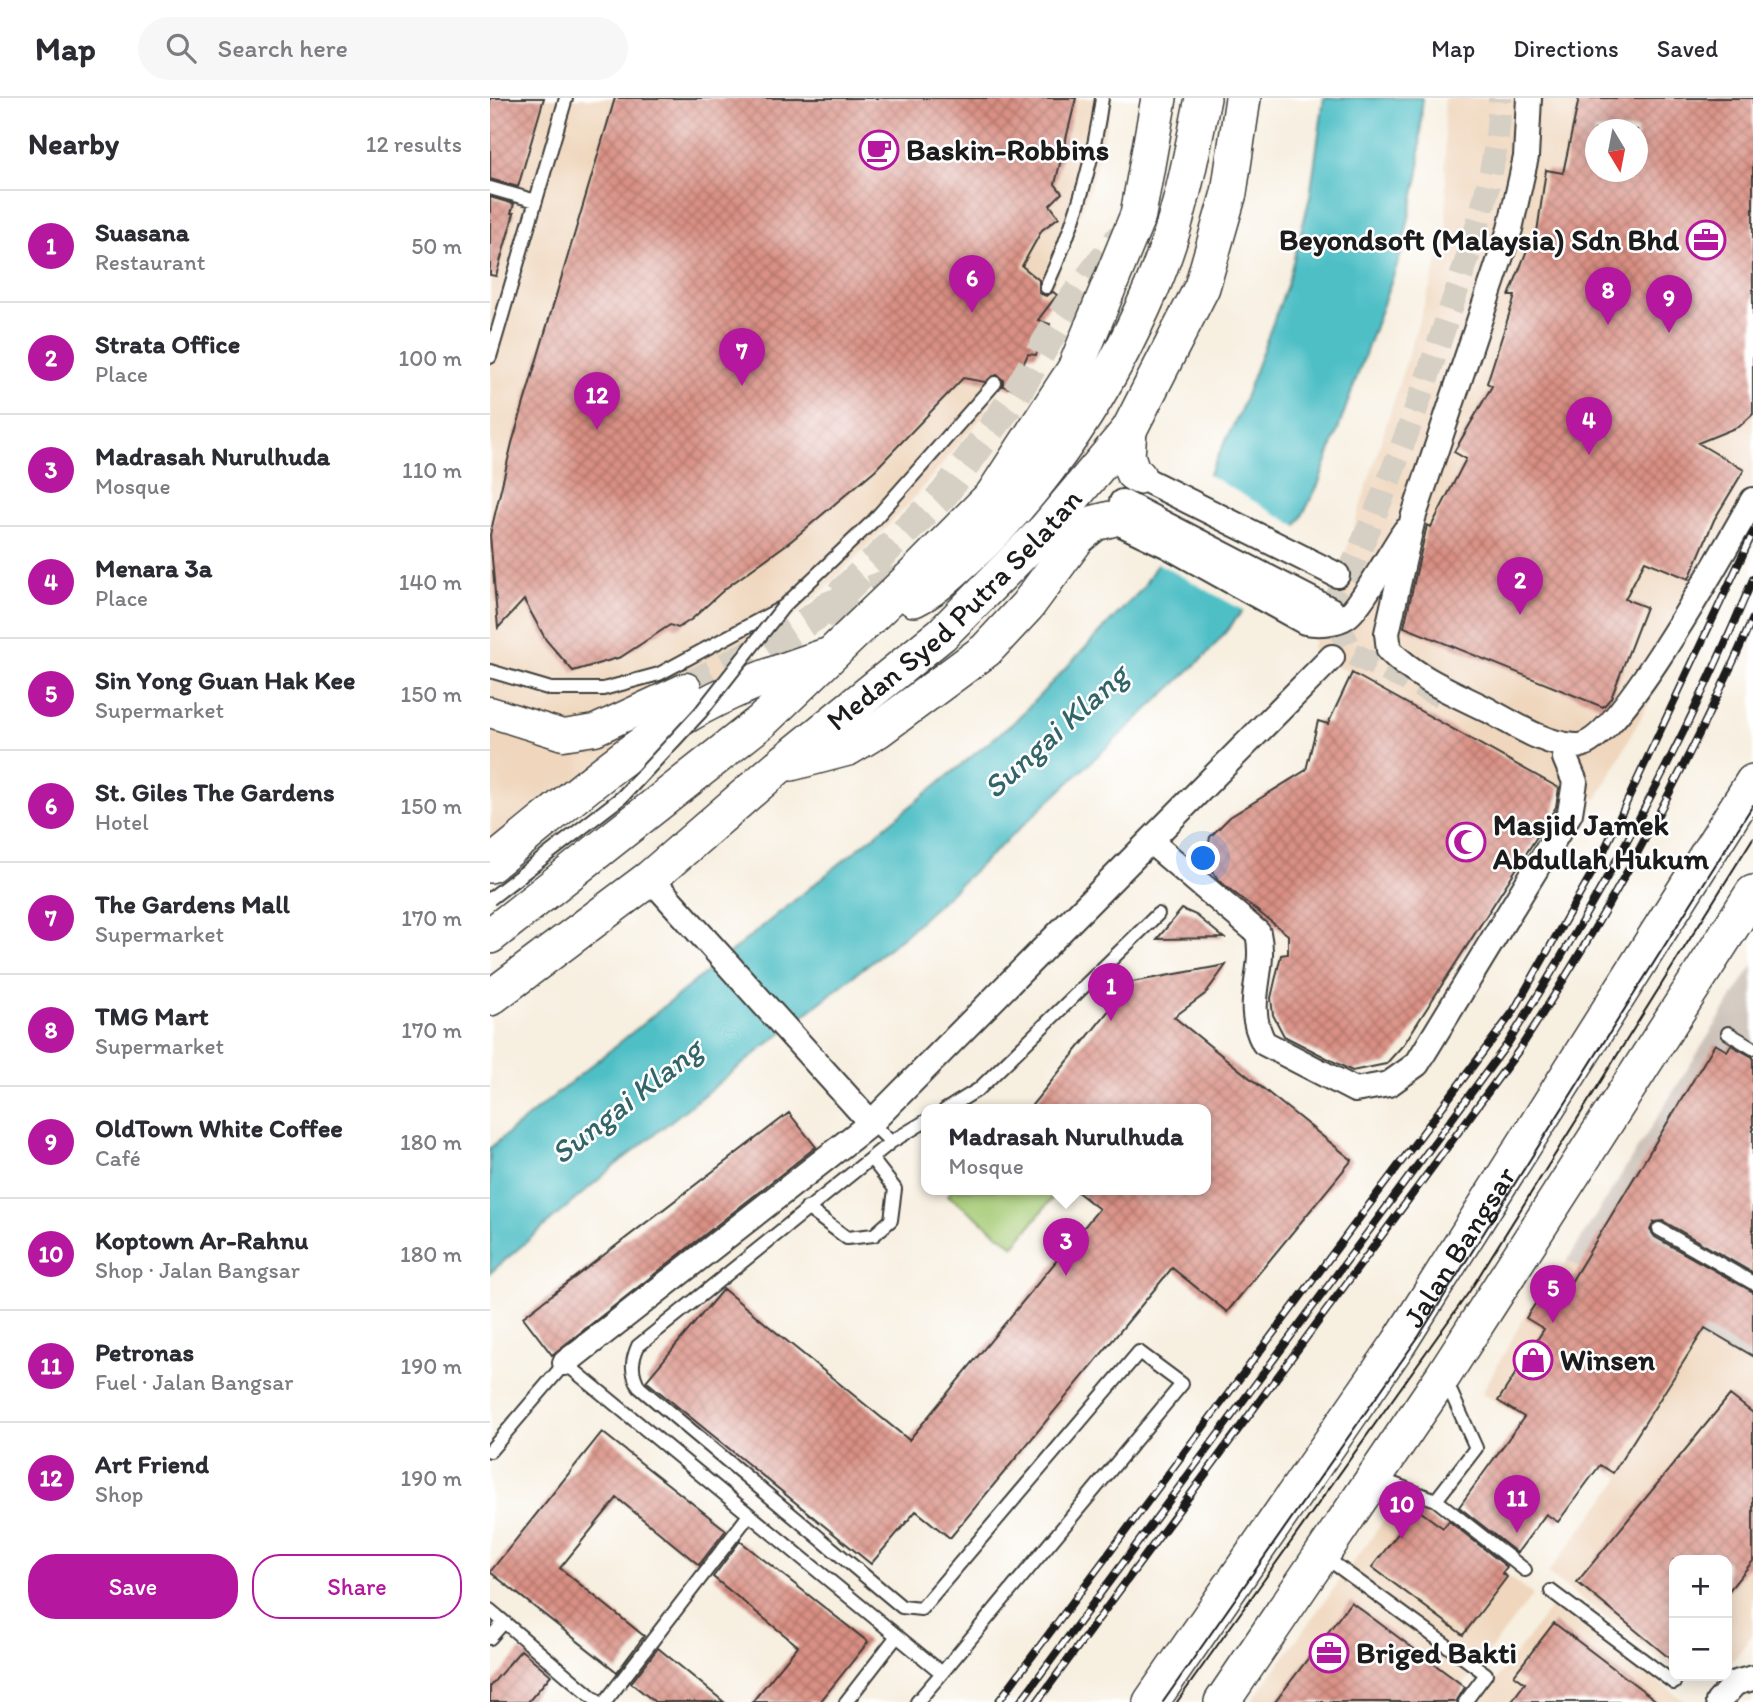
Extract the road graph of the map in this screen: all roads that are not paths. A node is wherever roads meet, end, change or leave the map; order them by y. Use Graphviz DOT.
graph roads {
  1 [pos="566,98"];
  2 [pos="1102,98"];
  3 [pos="1159,98"];
  4 [pos="1202,98"];
  5 [pos="1243,98"];
  6 [pos="1529,98"];
  7 [pos="490,188"];
  8 [pos="536,201"];
  9 [pos="1046,286"];
  10 [pos="490,357"];
  11 [pos="995,383"];
  12 [pos="1129,430"];
  13 [pos="1124,499"];
  14 [pos="1753,500"];
  15 [pos="1413,518"];
  16 [pos="1046,530"];
  17 [pos="1334,574"];
  18 [pos="783,607"];
  19 [pos="872,616"];
  20 [pos="833,654"];
  21 [pos="1332,657"];
  22 [pos="490,671"];
  23 [pos="686,688"];
  24 [pos="490,712"];
  25 [pos="1565,758"];
  26 [pos="778,767"];
  27 [pos="1753,782"];
  28 [pos="617,836"];
  29 [pos="1151,842"];
  30 [pos="490,865"];
  31 [pos="650,878"];
  32 [pos="1753,892"];
  33 [pos="490,899"];
  34 [pos="1158,914"];
  35 [pos="490,936"];
  36 [pos="490,998"];
  37 [pos="1728,1033"];
  38 [pos="1753,1048"];
  39 [pos="955,1104"];
  40 [pos="871,1123"];
  41 [pos="921,1124"];
  42 [pos="891,1142"];
  43 [pos="872,1158"];
  44 [pos="807,1208"];
  45 [pos="1659,1229"];
  46 [pos="1753,1283"];
  47 [pos="565,1363"];
  48 [pos="1443,1376"];
  49 [pos="490,1451"];
  50 [pos="1375,1477"];
  51 [pos="1436,1500"];
  52 [pos="749,1516"];
  53 [pos="1322,1555"];
  54 [pos="1525,1570"];
  55 [pos="1551,1591"];
  56 [pos="490,1610"];
  57 [pos="504,1622"];
  58 [pos="897,1636"];
  59 [pos="490,1638"];
  60 [pos="942,1673"];
  61 [pos="1753,1678"];
  62 [pos="1674,1682"];
  63 [pos="598,1702"];
  64 [pos="605,1702"];
  65 [pos="846,1702"];
  66 [pos="917,1702"];
  67 [pos="1151,1702"];
  68 [pos="1222,1702"];
  69 [pos="1465,1702"];
  70 [pos="1718,1702"];
  1 -- 8 [label="lane"];
  2 -- 9 [label="lane"];
  3 -- 19 [label="main road, Medan Syed Putra Selatan"];
  4 -- 19 [label="main road"];
  5 -- 12 [label="main road, Medan Syed Putra Selatan"];
  6 -- 15 [label="street"];
  7 -- 8 [label="lane"];
  8 -- 10 [label="lane"];
  11 -- 18 [label="lane"];
  12 -- 13 [label="main road"];
  12 -- 16 [label="main road, Medan Syed Putra Selatan"];
  13 -- 15 [label="street"];
  13 -- 16 [label="main road"];
  13 -- 17 [label="street"];
  13 -- 26 [label="main road"];
  14 -- 15 [label="street"];
  16 -- 26 [label="main road, Medan Syed Putra Selatan"];
  18 -- 22 [label="lane"];
  18 -- 33 [label="lane, bridge"];
  19 -- 20 [label="main road, Medan Syed Putra Selatan"];
  20 -- 28 [label="main road, Medan Syed Putra Selatan"];
  20 -- 30 [label="main road"];
  21 -- 29 [label="street"];
  23 -- 24 [label="street"];
  25 -- 29 [label="street"];
  26 -- 31 [label="main road, Medan Syed Putra Selatan"];
  27 -- 67 [label="main road, Jalan Bangsar"];
  28 -- 31 [label="main road"];
  28 -- 35 [label="main road, Medan Syed Putra Selatan"];
  29 -- 40 [label="street"];
  31 -- 36 [label="main road, Medan Syed Putra Selatan"];
  31 -- 40 [label="street"];
  32 -- 48 [label="main road, Jalan Bangsar"];
  34 -- 39 [label="lane"];
  37 -- 38 [label="lane"];
  40 -- 42 [label="lane"];
  40 -- 47 [label="street"];
  41 -- 42 [label="lane"];
  42 -- 43 [label="lane"];
  43 -- 44 [label="lane"];
  43 -- 44 [label="lane"];
  44 -- 60 [label="lane"];
  45 -- 46 [label="lane"];
  47 -- 49 [label="lane"];
  47 -- 52 [label="lane"];
  48 -- 50 [label="main road, Jalan Bangsar"];
  48 -- 51 [label="lane"];
  50 -- 51 [label="lane"];
  50 -- 53 [label="main road, Jalan Bangsar"];
  51 -- 54 [label="lane"];
  52 -- 58 [label="lane"];
  52 -- 64 [label="lane"];
  53 -- 68 [label="main road, Jalan Bangsar"];
  53 -- 69 [label="lane"];
  55 -- 62 [label="lane"];
  56 -- 57 [label="lane"];
  57 -- 59 [label="lane"];
  57 -- 63 [label="lane"];
  58 -- 60 [label="lane"];
  58 -- 65 [label="lane"];
  60 -- 66 [label="lane"];
  61 -- 70 [label="street"];
}
